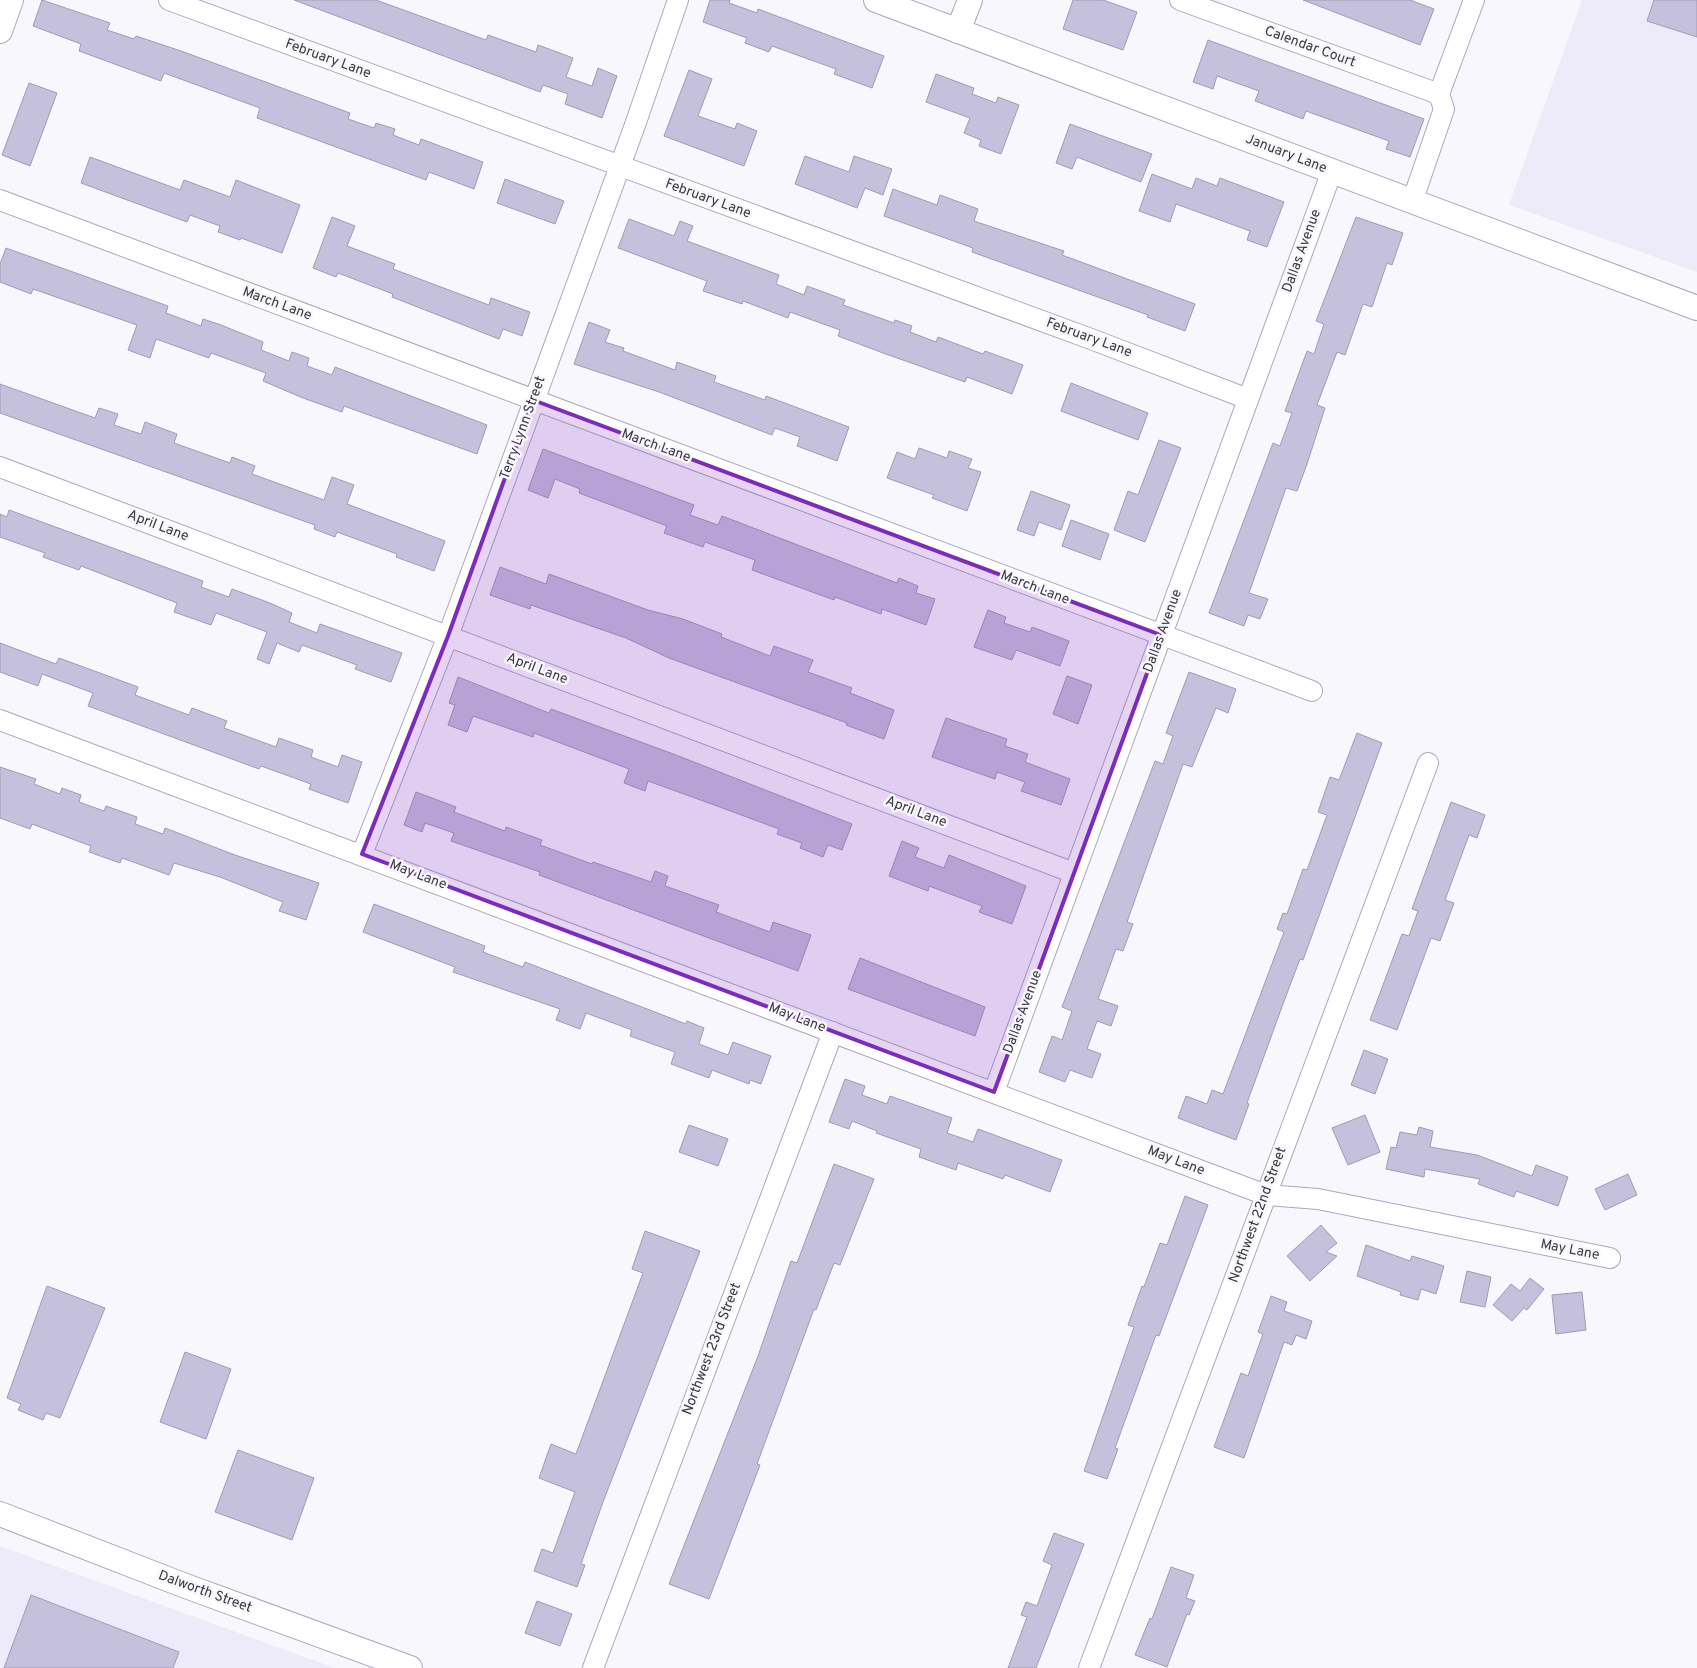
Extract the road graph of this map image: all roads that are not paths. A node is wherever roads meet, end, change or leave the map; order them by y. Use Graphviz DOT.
graph roads {
  1 [pos="11,0"];
  2 [pos="169,0"];
  3 [pos="678,0"];
  4 [pos="876,0"];
  5 [pos="970,0"];
  6 [pos="1180,0"];
  7 [pos="1474,0"];
  8 [pos="0,31"];
  9 [pos="958,31"];
  10 [pos="1439,94"];
  11 [pos="618,166"];
  12 [pos="1332,171"];
  13 [pos="0,200"];
  14 [pos="1412,202"];
  15 [pos="1697,308"];
  16 [pos="1248,399"];
  17 [pos="533,400"];
  18 [pos="0,467"];
  19 [pos="1161,635"];
  20 [pos="448,636"];
  21 [pos="1312,691"];
  22 [pos="0,720"];
  23 [pos="1428,763"];
  24 [pos="362,854"];
  25 [pos="1074,873"];
  26 [pos="833,1032"];
  27 [pos="994,1092"];
  28 [pos="1266,1195"];
  29 [pos="1610,1258"];
  30 [pos="0,1514"];
  31 [pos="410,1668"];
  32 [pos="593,1668"];
  33 [pos="1089,1668"];
  1 -- 8 [label="street"];
  2 -- 11 [label="street, February Lane"];
  3 -- 11 [label="street, Terry Lynn Street"];
  4 -- 9 [label="street, January Lane"];
  5 -- 9 [label="street"];
  6 -- 10 [label="street, Calendar Court"];
  7 -- 10 [label="street"];
  9 -- 12 [label="street, January Lane"];
  10 -- 14 [label="street"];
  11 -- 16 [label="street, February Lane"];
  11 -- 17 [label="street, Terry Lynn Street"];
  12 -- 14 [label="street, January Lane"];
  12 -- 16 [label="street, Dallas Avenue"];
  13 -- 17 [label="street, March Lane"];
  14 -- 15 [label="street, January Lane"];
  16 -- 19 [label="street, Dallas Avenue"];
  17 -- 19 [label="street, March Lane"];
  17 -- 20 [label="street, Terry Lynn Street"];
  18 -- 20 [label="street, April Lane"];
  19 -- 21 [label="street, March Lane"];
  19 -- 25 [label="street, Dallas Avenue"];
  20 -- 24 [label="street, Terry Lynn Street"];
  20 -- 25 [label="street, April Lane"];
  22 -- 24 [label="street, May Lane"];
  23 -- 28 [label="street, Northwest 22nd Street"];
  24 -- 26 [label="street, May Lane"];
  25 -- 27 [label="street, Dallas Avenue"];
  26 -- 27 [label="street, May Lane"];
  26 -- 32 [label="street, Northwest 23rd Street"];
  27 -- 28 [label="street, May Lane"];
  28 -- 29 [label="street, May Lane"];
  28 -- 33 [label="street, Northwest 22nd Street"];
  30 -- 31 [label="street, Dalworth Street"];
}
